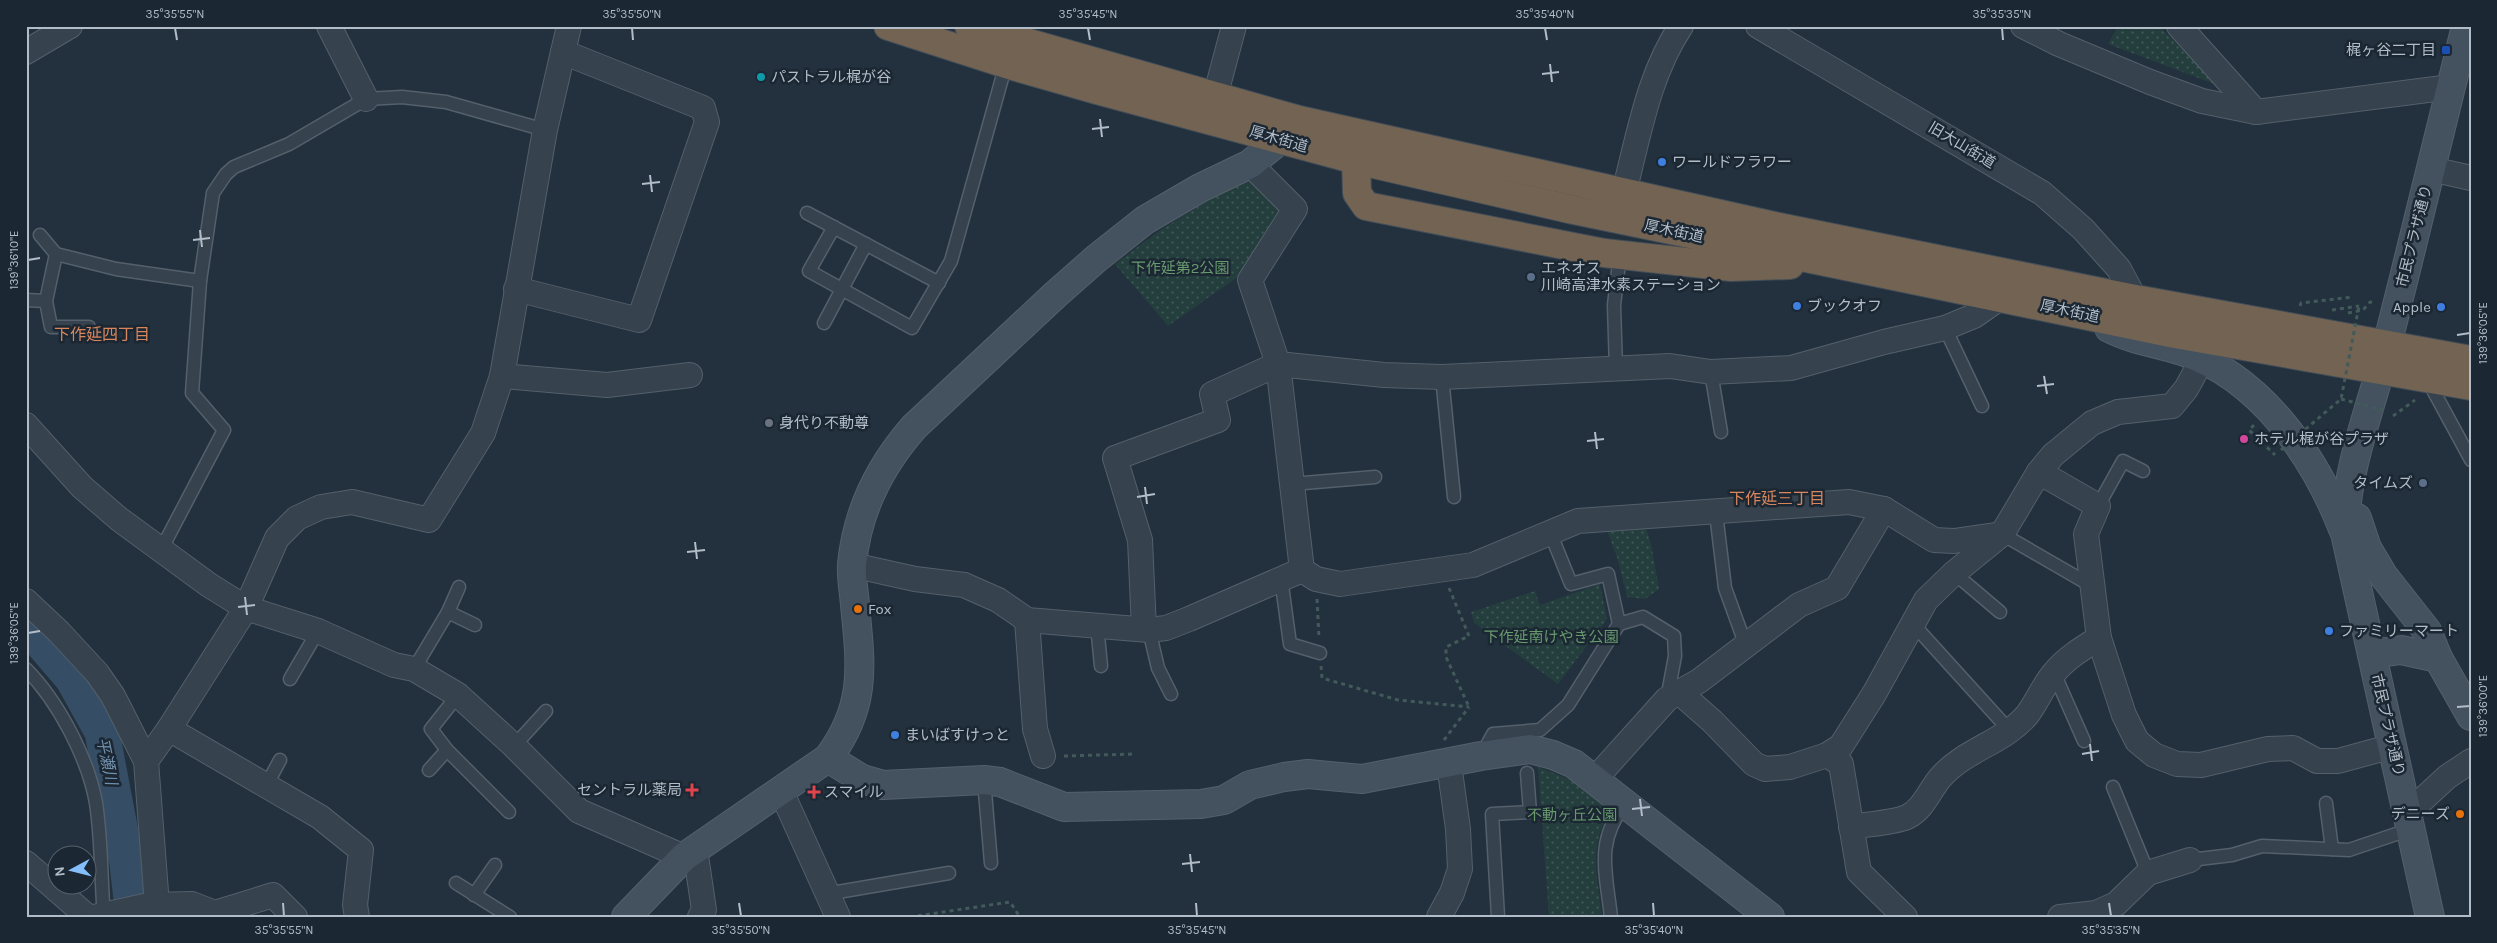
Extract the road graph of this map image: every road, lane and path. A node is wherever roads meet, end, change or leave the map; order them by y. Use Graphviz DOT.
graph roads {
  1 [pos="70,26"];
  2 [pos="329,26"];
  3 [pos="569,26"];
  4 [pos="888,26"];
  5 [pos="969,26"];
  6 [pos="1234,26"];
  7 [pos="1681,26"];
  8 [pos="1758,26"];
  9 [pos="2023,26"];
  10 [pos="2179,26"];
  11 [pos="2466,26"];
  12 [pos="26,52"];
  13 [pos="563,52"];
  14 [pos="1006,64"];
  15 [pos="2451,87"];
  16 [pos="1215,97"];
  17 [pos="366,99"];
  18 [pos="2256,112"];
  19 [pos="545,130"];
  20 [pos="1290,130"];
  21 [pos="1356,160"];
  22 [pos="1250,164"];
  23 [pos="2431,169"];
  24 [pos="2471,178"];
  25 [pos="1624,192"];
  26 [pos="806,212"];
  27 [pos="834,227"];
  28 [pos="40,235"];
  29 [pos="866,244"];
  30 [pos="1604,253"];
  31 [pos="56,254"];
  32 [pos="1837,264"];
  33 [pos="200,280"];
  34 [pos="939,283"];
  35 [pos="516,288"];
  36 [pos="842,289"];
  37 [pos="2001,297"];
  38 [pos="2352,297"];
  39 [pos="2135,299"];
  40 [pos="26,300"];
  41 [pos="46,301"];
  42 [pos="2322,301"];
  43 [pos="2301,304"];
  44 [pos="2323,306"];
  45 [pos="2324,311"];
  46 [pos="2081,314"];
  47 [pos="824,323"];
  48 [pos="90,327"];
  49 [pos="1945,328"];
  50 [pos="2387,346"];
  51 [pos="2202,360"];
  52 [pos="2471,360"];
  53 [pos="1278,364"];
  54 [pos="1616,368"];
  55 [pos="1711,372"];
  56 [pos="2380,372"];
  57 [pos="690,375"];
  58 [pos="502,376"];
  59 [pos="1442,377"];
  60 [pos="2419,386"];
  61 [pos="2471,386"];
  62 [pos="2341,399"];
  63 [pos="1982,406"];
  64 [pos="2393,406"];
  65 [pos="2393,416"];
  66 [pos="26,425"];
  67 [pos="1721,432"];
  68 [pos="2280,450"];
  69 [pos="2471,460"];
  70 [pos="2143,471"];
  71 [pos="2039,472"];
  72 [pos="2352,474"];
  73 [pos="1375,477"];
  74 [pos="1292,484"];
  75 [pos="1454,497"];
  76 [pos="2098,506"];
  77 [pos="1884,509"];
  78 [pos="1716,512"];
  79 [pos="1550,532"];
  80 [pos="2345,533"];
  81 [pos="2002,534"];
  82 [pos="161,550"];
  83 [pos="852,565"];
  84 [pos="1441,570"];
  85 [pos="1954,573"];
  86 [pos="1292,574"];
  87 [pos="2092,586"];
  88 [pos="459,587"];
  89 [pos="1317,600"];
  90 [pos="26,601"];
  91 [pos="246,608"];
  92 [pos="448,612"];
  93 [pos="2000,612"];
  94 [pos="1027,620"];
  95 [pos="1619,624"];
  96 [pos="1913,624"];
  97 [pos="475,625"];
  98 [pos="1096,625"];
  99 [pos="1319,625"];
  100 [pos="1146,629"];
  101 [pos="318,631"];
  102 [pos="2099,638"];
  103 [pos="1746,646"];
  104 [pos="1320,653"];
  105 [pos="2372,654"];
  106 [pos="2438,658"];
  107 [pos="1101,666"];
  108 [pos="26,668"];
  109 [pos="414,669"];
  110 [pos="2054,673"];
  111 [pos="1322,678"];
  112 [pos="290,679"];
  113 [pos="1171,694"];
  114 [pos="458,695"];
  115 [pos="1673,695"];
  116 [pos="1469,707"];
  117 [pos="546,711"];
  118 [pos="2471,716"];
  119 [pos="169,729"];
  120 [pos="2010,731"];
  121 [pos="2084,741"];
  122 [pos="514,746"];
  123 [pos="2393,746"];
  124 [pos="447,750"];
  125 [pos="1135,754"];
  126 [pos="1826,755"];
  127 [pos="1043,756"];
  128 [pos="1481,756"];
  129 [pos="828,758"];
  130 [pos="280,760"];
  131 [pos="146,761"];
  132 [pos="2471,761"];
  133 [pos="1440,765"];
  134 [pos="429,770"];
  135 [pos="1527,772"];
  136 [pos="984,780"];
  137 [pos="1594,780"];
  138 [pos="266,786"];
  139 [pos="2112,787"];
  140 [pos="781,791"];
  141 [pos="2326,803"];
  142 [pos="1625,804"];
  143 [pos="509,812"];
  144 [pos="2410,821"];
  145 [pos="1851,827"];
  146 [pos="2332,849"];
  147 [pos="690,853"];
  148 [pos="2190,860"];
  149 [pos="26,863"];
  150 [pos="991,863"];
  151 [pos="495,865"];
  152 [pos="950,873"];
  153 [pos="2148,873"];
  154 [pos="456,883"];
  155 [pos="826,894"];
  156 [pos="474,895"];
  157 [pos="154,909"];
  158 [pos="100,915"];
  159 [pos="295,917"];
  160 [pos="357,917"];
  161 [pos="510,917"];
  162 [pos="626,917"];
  163 [pos="700,917"];
  164 [pos="838,917"];
  165 [pos="910,917"];
  166 [pos="1020,917"];
  167 [pos="1439,917"];
  168 [pos="1498,917"];
  169 [pos="1611,917"];
  170 [pos="1770,917"];
  171 [pos="1904,917"];
  172 [pos="2060,917"];
  173 [pos="2430,917"];
  1 -- 12 [label="street"];
  2 -- 17 [label="street"];
  3 -- 13 [label="street"];
  4 -- 14 [label="highway, 厚木街道"];
  5 -- 16 [label="highway, 厚木街道"];
  6 -- 16 [label="street"];
  7 -- 25 [label="street"];
  8 -- 39 [label="street, 旧大山街道"];
  9 -- 18 [label="street"];
  10 -- 18 [label="street"];
  11 -- 15 [label="street, 市民プラザ通り"];
  13 -- 19 [label="street"];
  13 -- 35 [label="street"];
  14 -- 20 [label="highway, 厚木街道"];
  14 -- 34 [label="lane"];
  15 -- 18 [label="street"];
  15 -- 23 [label="street, 市民プラザ通り"];
  16 -- 20 [label="highway, 厚木街道"];
  17 -- 19 [label="lane"];
  17 -- 33 [label="lane"];
  19 -- 35 [label="street"];
  20 -- 21 [label="highway, 厚木街道"];
  20 -- 22 [label="street"];
  20 -- 25 [label="highway, 厚木街道"];
  21 -- 30 [label="highway"];
  21 -- 32 [label="highway, 厚木街道"];
  22 -- 53 [label="street"];
  22 -- 83 [label="street"];
  23 -- 24 [label="street"];
  23 -- 50 [label="street, 市民プラザ通り"];
  25 -- 39 [label="highway, 厚木街道"];
  26 -- 27 [label="lane"];
  27 -- 29 [label="lane"];
  27 -- 36 [label="lane"];
  28 -- 31 [label="lane"];
  29 -- 34 [label="lane"];
  29 -- 36 [label="lane"];
  30 -- 32 [label="highway"];
  30 -- 54 [label="lane"];
  31 -- 33 [label="lane"];
  31 -- 41 [label="lane"];
  32 -- 37 [label="highway, 厚木街道"];
  33 -- 82 [label="lane"];
  34 -- 36 [label="lane"];
  35 -- 58 [label="street"];
  36 -- 47 [label="lane"];
  37 -- 46 [label="highway, 厚木街道"];
  37 -- 49 [label="street"];
  38 -- 42 [label="path"];
  39 -- 50 [label="highway, 厚木街道"];
  40 -- 41 [label="lane"];
  41 -- 48 [label="lane"];
  42 -- 43 [label="path"];
  42 -- 44 [label="path"];
  45 -- 62 [label="path, bridge"];
  46 -- 51 [label="street, 市民プラザ通り"];
  46 -- 56 [label="highway, 厚木街道"];
  49 -- 55 [label="street"];
  49 -- 63 [label="lane"];
  50 -- 52 [label="highway, 厚木街道"];
  50 -- 56 [label="street, 市民プラザ通り"];
  51 -- 71 [label="street"];
  51 -- 80 [label="street, 市民プラザ通り"];
  53 -- 59 [label="street"];
  53 -- 74 [label="street"];
  53 -- 100 [label="street"];
  54 -- 55 [label="street"];
  54 -- 59 [label="street"];
  55 -- 67 [label="lane"];
  56 -- 60 [label="highway, 厚木街道"];
  56 -- 72 [label="street, 市民プラザ通り"];
  57 -- 58 [label="street"];
  58 -- 91 [label="street"];
  59 -- 75 [label="lane"];
  60 -- 61 [label="highway, 厚木街道"];
  60 -- 65 [label="path"];
  60 -- 69 [label="lane"];
  62 -- 64 [label="path, bridge"];
  62 -- 68 [label="path, bridge"];
  66 -- 82 [label="street"];
  70 -- 76 [label="lane"];
  71 -- 76 [label="street"];
  71 -- 81 [label="street"];
  72 -- 80 [label="street, 市民プラザ通り"];
  72 -- 106 [label="street, 市民プラザ通り"];
  73 -- 74 [label="lane"];
  74 -- 86 [label="street"];
  76 -- 87 [label="street"];
  77 -- 78 [label="street"];
  77 -- 81 [label="street"];
  77 -- 103 [label="street"];
  78 -- 79 [label="street"];
  78 -- 103 [label="lane"];
  79 -- 84 [label="street"];
  79 -- 95 [label="lane"];
  80 -- 105 [label="street, 市民プラザ通り"];
  81 -- 85 [label="street"];
  81 -- 87 [label="lane"];
  82 -- 91 [label="street"];
  83 -- 94 [label="street"];
  83 -- 129 [label="street"];
  84 -- 86 [label="street"];
  84 -- 116 [label="path"];
  85 -- 93 [label="lane"];
  85 -- 96 [label="street"];
  86 -- 100 [label="street"];
  86 -- 104 [label="lane"];
  87 -- 102 [label="street"];
  88 -- 92 [label="lane"];
  89 -- 99 [label="path"];
  90 -- 131 [label="street"];
  91 -- 101 [label="street"];
  91 -- 119 [label="street"];
  92 -- 97 [label="lane"];
  92 -- 109 [label="lane"];
  94 -- 98 [label="street"];
  94 -- 127 [label="street"];
  95 -- 115 [label="lane"];
  95 -- 128 [label="lane"];
  96 -- 120 [label="lane"];
  96 -- 126 [label="street"];
  98 -- 100 [label="street"];
  98 -- 107 [label="lane"];
  100 -- 113 [label="lane"];
  101 -- 109 [label="street"];
  101 -- 112 [label="lane"];
  102 -- 110 [label="street"];
  102 -- 123 [label="street"];
  103 -- 115 [label="street"];
  105 -- 106 [label="street"];
  105 -- 123 [label="street, 市民プラザ通り"];
  106 -- 118 [label="street"];
  108 -- 158 [label="lane"];
  109 -- 114 [label="street"];
  110 -- 120 [label="street"];
  110 -- 121 [label="lane"];
  111 -- 116 [label="path"];
  114 -- 122 [label="street"];
  114 -- 124 [label="lane"];
  115 -- 126 [label="street"];
  115 -- 137 [label="street"];
  116 -- 133 [label="path"];
  117 -- 122 [label="lane"];
  119 -- 131 [label="street"];
  119 -- 138 [label="street"];
  120 -- 145 [label="street"];
  122 -- 147 [label="street"];
  123 -- 144 [label="street, 市民プラザ通り"];
  124 -- 134 [label="lane"];
  124 -- 143 [label="lane"];
  125 -- 127 [label="path"];
  126 -- 145 [label="street"];
  128 -- 133 [label="street"];
  128 -- 137 [label="street"];
  129 -- 136 [label="street"];
  129 -- 140 [label="street"];
  130 -- 138 [label="lane"];
  131 -- 157 [label="street"];
  132 -- 144 [label="street"];
  133 -- 136 [label="street"];
  133 -- 167 [label="street"];
  135 -- 168 [label="lane"];
  136 -- 150 [label="lane"];
  137 -- 142 [label="street"];
  138 -- 160 [label="street"];
  139 -- 153 [label="lane"];
  140 -- 147 [label="street"];
  140 -- 155 [label="street"];
  141 -- 146 [label="lane"];
  142 -- 169 [label="lane"];
  142 -- 170 [label="street"];
  144 -- 146 [label="lane"];
  144 -- 173 [label="street, 市民プラザ通り"];
  145 -- 171 [label="street"];
  146 -- 148 [label="lane"];
  147 -- 162 [label="street"];
  147 -- 163 [label="street"];
  148 -- 153 [label="street"];
  149 -- 158 [label="street"];
  151 -- 156 [label="lane"];
  152 -- 155 [label="lane"];
  153 -- 172 [label="street"];
  154 -- 156 [label="lane"];
  155 -- 164 [label="street"];
  156 -- 161 [label="lane"];
  157 -- 158 [label="street"];
  157 -- 159 [label="street"];
  165 -- 166 [label="path"];
}
